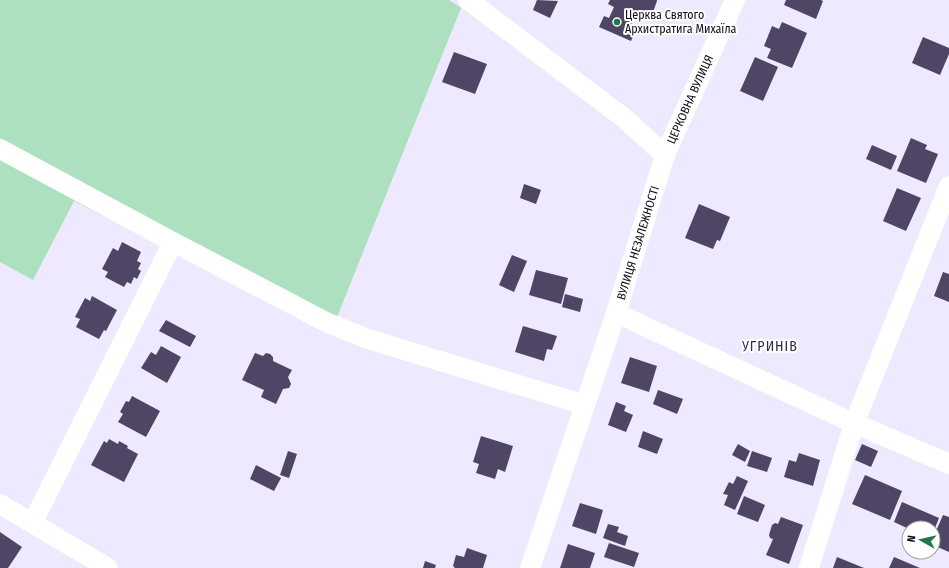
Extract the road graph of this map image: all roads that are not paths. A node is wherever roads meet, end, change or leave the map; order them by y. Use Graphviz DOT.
graph roads {
  1 [pos="468,0"];
  2 [pos="735,0"];
  3 [pos="0,149"];
  4 [pos="665,155"];
  5 [pos="949,186"];
  6 [pos="173,242"];
  7 [pos="616,313"];
  8 [pos="585,405"];
  9 [pos="854,424"];
  10 [pos="949,464"];
  11 [pos="0,504"];
  12 [pos="32,522"];
  13 [pos="108,568"];
  14 [pos="530,568"];
  15 [pos="809,568"];
  1 -- 4 [label="street"];
  2 -- 4 [label="street, ЦЕРКОВНА ВУЛИЦЯ"];
  3 -- 6 [label="street"];
  4 -- 7 [label="street, ВУЛИЦЯ НЕЗАЛЕЖНОСТІ"];
  5 -- 9 [label="street"];
  6 -- 8 [label="street"];
  6 -- 12 [label="street"];
  7 -- 8 [label="street, ВУЛИЦЯ НЕЗАЛЕЖНОСТІ"];
  7 -- 9 [label="street"];
  8 -- 14 [label="street, ВУЛИЦЯ НЕЗАЛЕЖНОСТІ"];
  9 -- 10 [label="street"];
  9 -- 15 [label="street"];
  11 -- 12 [label="street"];
  12 -- 13 [label="street"];
}
